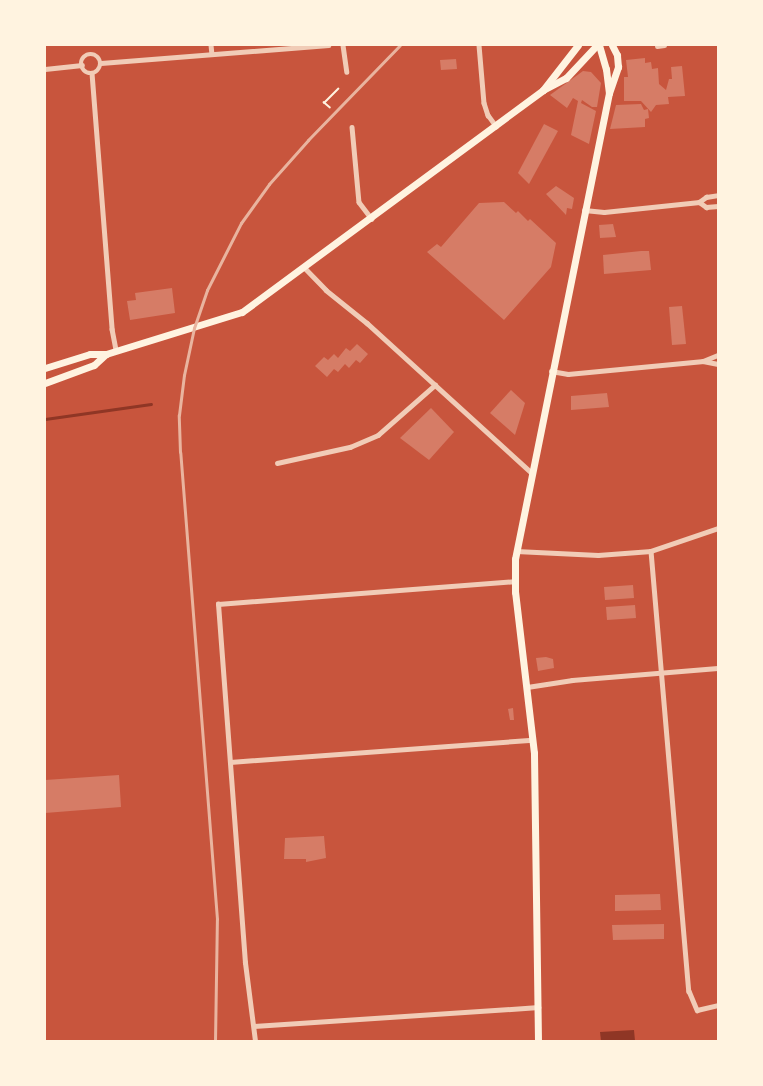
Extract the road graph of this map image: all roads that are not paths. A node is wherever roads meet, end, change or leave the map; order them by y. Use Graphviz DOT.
graph roads {
  1 [pos="89,45"];
  2 [pos="212,45"];
  3 [pos="328,45"];
  4 [pos="343,45"];
  5 [pos="479,45"];
  6 [pos="578,45"];
  7 [pos="598,45"];
  8 [pos="612,45"];
  9 [pos="621,45"];
  10 [pos="664,45"];
  11 [pos="657,46"];
  12 [pos="90,54"];
  13 [pos="212,54"];
  14 [pos="617,54"];
  15 [pos="101,63"];
  16 [pos="82,65"];
  17 [pos="45,69"];
  18 [pos="347,72"];
  19 [pos="92,73"];
  20 [pos="543,90"];
  21 [pos="609,93"];
  22 [pos="352,126"];
  23 [pos="496,126"];
  24 [pos="718,195"];
  25 [pos="699,202"];
  26 [pos="718,206"];
  27 [pos="584,210"];
  28 [pos="372,219"];
  29 [pos="304,267"];
  30 [pos="116,350"];
  31 [pos="106,354"];
  32 [pos="718,355"];
  33 [pos="703,361"];
  34 [pos="718,364"];
  35 [pos="45,368"];
  36 [pos="551,371"];
  37 [pos="45,383"];
  38 [pos="435,385"];
  39 [pos="277,463"];
  40 [pos="531,472"];
  41 [pos="718,528"];
  42 [pos="516,551"];
  43 [pos="651,551"];
  44 [pos="514,581"];
  45 [pos="718,668"];
  46 [pos="661,673"];
  47 [pos="527,687"];
  48 [pos="533,740"];
  49 [pos="230,762"];
  50 [pos="718,1005"];
  51 [pos="538,1007"];
  52 [pos="254,1026"];
  53 [pos="255,1041"];
  54 [pos="538,1041"];
  1 -- 12 [label="street"];
  2 -- 13 [label="street"];
  3 -- 13 [label="street"];
  4 -- 18 [label="street"];
  5 -- 23 [label="street"];
  6 -- 20 [label="main road"];
  7 -- 20 [label="main road"];
  7 -- 21 [label="main road"];
  8 -- 14 [label="main road"];
  9 -- 14 [label="main road"];
  10 -- 11 [label="street"];
  12 -- 15 [label="street"];
  12 -- 16 [label="street"];
  13 -- 15 [label="street"];
  14 -- 21 [label="main road"];
  15 -- 19 [label="street"];
  16 -- 17 [label="street"];
  16 -- 19 [label="street"];
  19 -- 30 [label="street"];
  20 -- 23 [label="main road"];
  21 -- 27 [label="main road"];
  22 -- 28 [label="street"];
  23 -- 28 [label="main road"];
  24 -- 25 [label="street"];
  25 -- 26 [label="street"];
  25 -- 27 [label="street"];
  27 -- 36 [label="main road"];
  28 -- 29 [label="main road"];
  29 -- 30 [label="main road"];
  29 -- 38 [label="street"];
  30 -- 31 [label="main road"];
  31 -- 35 [label="main road"];
  31 -- 37 [label="main road"];
  32 -- 33 [label="street"];
  33 -- 34 [label="street"];
  33 -- 36 [label="street"];
  36 -- 40 [label="main road"];
  38 -- 39 [label="street"];
  38 -- 40 [label="street"];
  40 -- 42 [label="main road"];
  41 -- 43 [label="street"];
  42 -- 43 [label="street"];
  42 -- 44 [label="main road"];
  43 -- 46 [label="street"];
  44 -- 47 [label="main road"];
  44 -- 49 [label="street"];
  45 -- 46 [label="street"];
  46 -- 47 [label="street"];
  46 -- 50 [label="street"];
  47 -- 48 [label="main road"];
  48 -- 49 [label="street"];
  48 -- 51 [label="main road"];
  49 -- 52 [label="street"];
  51 -- 52 [label="street"];
  51 -- 54 [label="main road"];
  52 -- 53 [label="street"];
}
